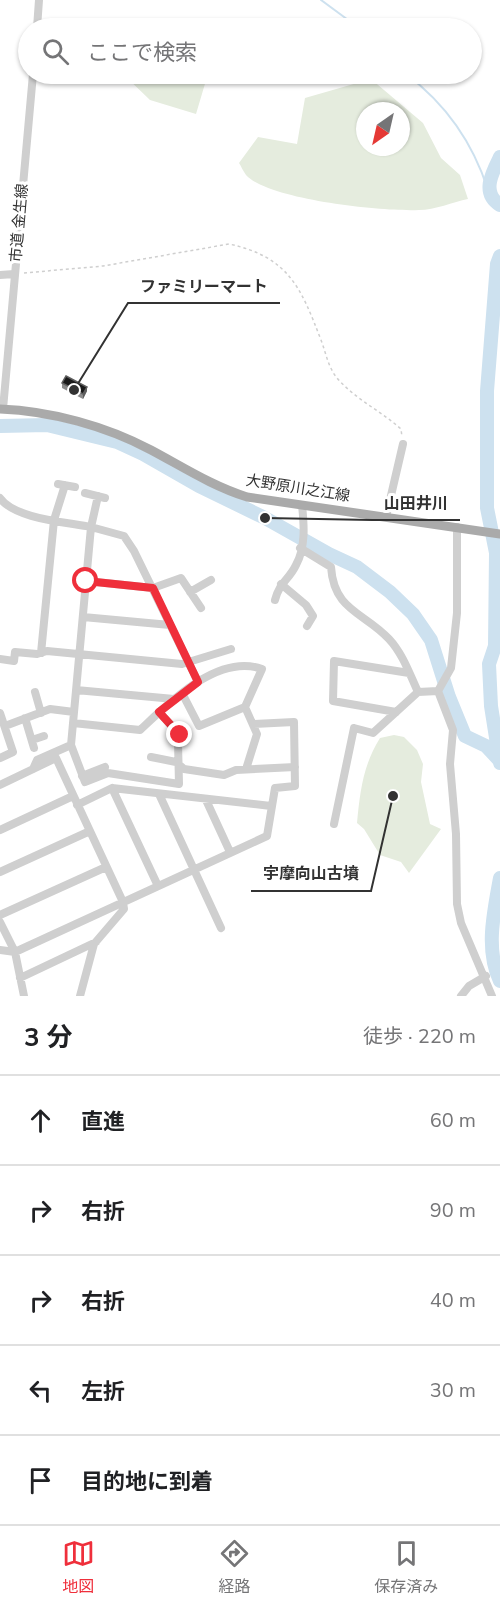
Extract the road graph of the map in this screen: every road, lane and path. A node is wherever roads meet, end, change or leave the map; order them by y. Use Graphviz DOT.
graph roads {
  1 [pos="39,0"];
  2 [pos="38,18"];
  3 [pos="32,84"];
  4 [pos="14,274"];
  5 [pos="0,275"];
  6 [pos="2,382"];
  7 [pos="2,409"];
  8 [pos="403,444"];
  9 [pos="75,487"];
  10 [pos="85,494"];
  11 [pos="0,498"];
  12 [pos="302,505"];
  13 [pos="386,517"];
  14 [pos="54,520"];
  15 [pos="91,527"];
  16 [pos="457,527"];
  17 [pos="500,534"];
  18 [pos="300,548"];
  19 [pos="211,580"];
  20 [pos="86,581"];
  21 [pos="281,584"];
  22 [pos="153,588"];
  23 [pos="190,592"];
  24 [pos="275,600"];
  25 [pos="201,608"];
  26 [pos="83,618"];
  27 [pos="170,625"];
  28 [pos="307,626"];
  29 [pos="231,649"];
  30 [pos="41,653"];
  31 [pos="79,654"];
  32 [pos="0,659"];
  33 [pos="189,662"];
  34 [pos="409,674"];
  35 [pos="198,682"];
  36 [pos="76,690"];
  37 [pos="438,691"];
  38 [pos="34,692"];
  39 [pos="418,692"];
  40 [pos="182,693"];
  41 [pos="174,699"];
  42 [pos="245,707"];
  43 [pos="74,712"];
  44 [pos="159,712"];
  45 [pos="396,712"];
  46 [pos="41,713"];
  47 [pos="0,714"];
  48 [pos="25,718"];
  49 [pos="73,723"];
  50 [pos="253,724"];
  51 [pos="5,726"];
  52 [pos="44,736"];
  53 [pos="71,745"];
  54 [pos="151,757"];
  55 [pos="0,758"];
  56 [pos="179,764"];
  57 [pos="247,766"];
  58 [pos="105,767"];
  59 [pos="295,767"];
  60 [pos="33,769"];
  61 [pos="82,777"];
  62 [pos="0,784"];
  63 [pos="112,788"];
  64 [pos="159,794"];
  65 [pos="73,796"];
  66 [pos="206,800"];
  67 [pos="77,805"];
  68 [pos="271,806"];
  69 [pos="334,824"];
  70 [pos="0,830"];
  71 [pos="90,831"];
  72 [pos="230,852"];
  73 [pos="106,867"];
  74 [pos="194,869"];
  75 [pos="0,872"];
  76 [pos="158,886"];
  77 [pos="123,902"];
  78 [pos="0,915"];
  79 [pos="0,922"];
  80 [pos="221,928"];
  81 [pos="96,942"];
  82 [pos="0,950"];
  83 [pos="15,952"];
  84 [pos="486,976"];
  85 [pos="20,978"];
  86 [pos="24,996"];
  87 [pos="80,996"];
  88 [pos="461,996"];
  89 [pos="492,996"];
  1 -- 2 [label="street"];
  3 -- 4 [label="street, 市道 金生線"];
  4 -- 5 [label="street"];
  4 -- 6 [label="street, 市道 金生線"];
  4 -- 8 [label="path"];
  6 -- 7 [label="street, 市道 金生線"];
  7 -- 12 [label="main road, 大野原川之江線"];
  8 -- 13 [label="street"];
  9 -- 14 [label="street"];
  10 -- 15 [label="street"];
  11 -- 14 [label="street"];
  12 -- 13 [label="main road, 大野原川之江線"];
  12 -- 18 [label="street"];
  13 -- 16 [label="main road, 大野原川之江線"];
  14 -- 15 [label="street"];
  14 -- 30 [label="street"];
  15 -- 20 [label="street"];
  15 -- 22 [label="street"];
  16 -- 17 [label="main road, 大野原川之江線"];
  16 -- 37 [label="street"];
  18 -- 21 [label="street"];
  18 -- 34 [label="street"];
  19 -- 23 [label="street"];
  20 -- 22 [label="street"];
  20 -- 26 [label="street"];
  21 -- 24 [label="street"];
  21 -- 28 [label="street"];
  22 -- 23 [label="street"];
  22 -- 27 [label="street"];
  23 -- 25 [label="street"];
  26 -- 27 [label="street"];
  26 -- 31 [label="street"];
  27 -- 33 [label="street"];
  29 -- 33 [label="street"];
  30 -- 31 [label="street"];
  30 -- 32 [label="street"];
  31 -- 33 [label="street"];
  31 -- 36 [label="street"];
  33 -- 35 [label="street"];
  34 -- 39 [label="street"];
  34 -- 45 [label="street"];
  35 -- 40 [label="street"];
  35 -- 42 [label="street"];
  36 -- 41 [label="street"];
  36 -- 43 [label="street"];
  37 -- 39 [label="street"];
  37 -- 84 [label="street"];
  38 -- 46 [label="street"];
  39 -- 45 [label="street"];
  40 -- 41 [label="street"];
  40 -- 42 [label="street"];
  41 -- 44 [label="street"];
  42 -- 50 [label="street"];
  43 -- 46 [label="street"];
  43 -- 49 [label="street"];
  44 -- 49 [label="street"];
  44 -- 56 [label="street"];
  45 -- 69 [label="street"];
  46 -- 48 [label="street"];
  47 -- 51 [label="street"];
  48 -- 51 [label="street"];
  48 -- 52 [label="street"];
  49 -- 53 [label="street"];
  50 -- 57 [label="street"];
  50 -- 59 [label="street"];
  51 -- 55 [label="street"];
  53 -- 60 [label="street"];
  53 -- 61 [label="street"];
  54 -- 56 [label="street"];
  56 -- 59 [label="street"];
  56 -- 61 [label="street"];
  58 -- 61 [label="street"];
  59 -- 68 [label="street"];
  60 -- 62 [label="street"];
  60 -- 65 [label="street"];
  63 -- 64 [label="street"];
  63 -- 67 [label="street"];
  63 -- 76 [label="street"];
  64 -- 66 [label="street"];
  64 -- 74 [label="street"];
  65 -- 67 [label="street"];
  65 -- 70 [label="street"];
  66 -- 68 [label="street"];
  66 -- 72 [label="street"];
  67 -- 71 [label="street"];
  68 -- 72 [label="street"];
  71 -- 73 [label="street"];
  71 -- 75 [label="street"];
  72 -- 74 [label="street"];
  73 -- 77 [label="street"];
  73 -- 78 [label="street"];
  74 -- 76 [label="street"];
  74 -- 80 [label="street"];
  76 -- 77 [label="street"];
  77 -- 81 [label="street"];
  77 -- 83 [label="street"];
  79 -- 83 [label="street"];
  81 -- 85 [label="street"];
  81 -- 87 [label="street"];
  82 -- 83 [label="street"];
  83 -- 85 [label="street"];
  84 -- 88 [label="street"];
  84 -- 89 [label="street"];
  85 -- 86 [label="street"];
}
